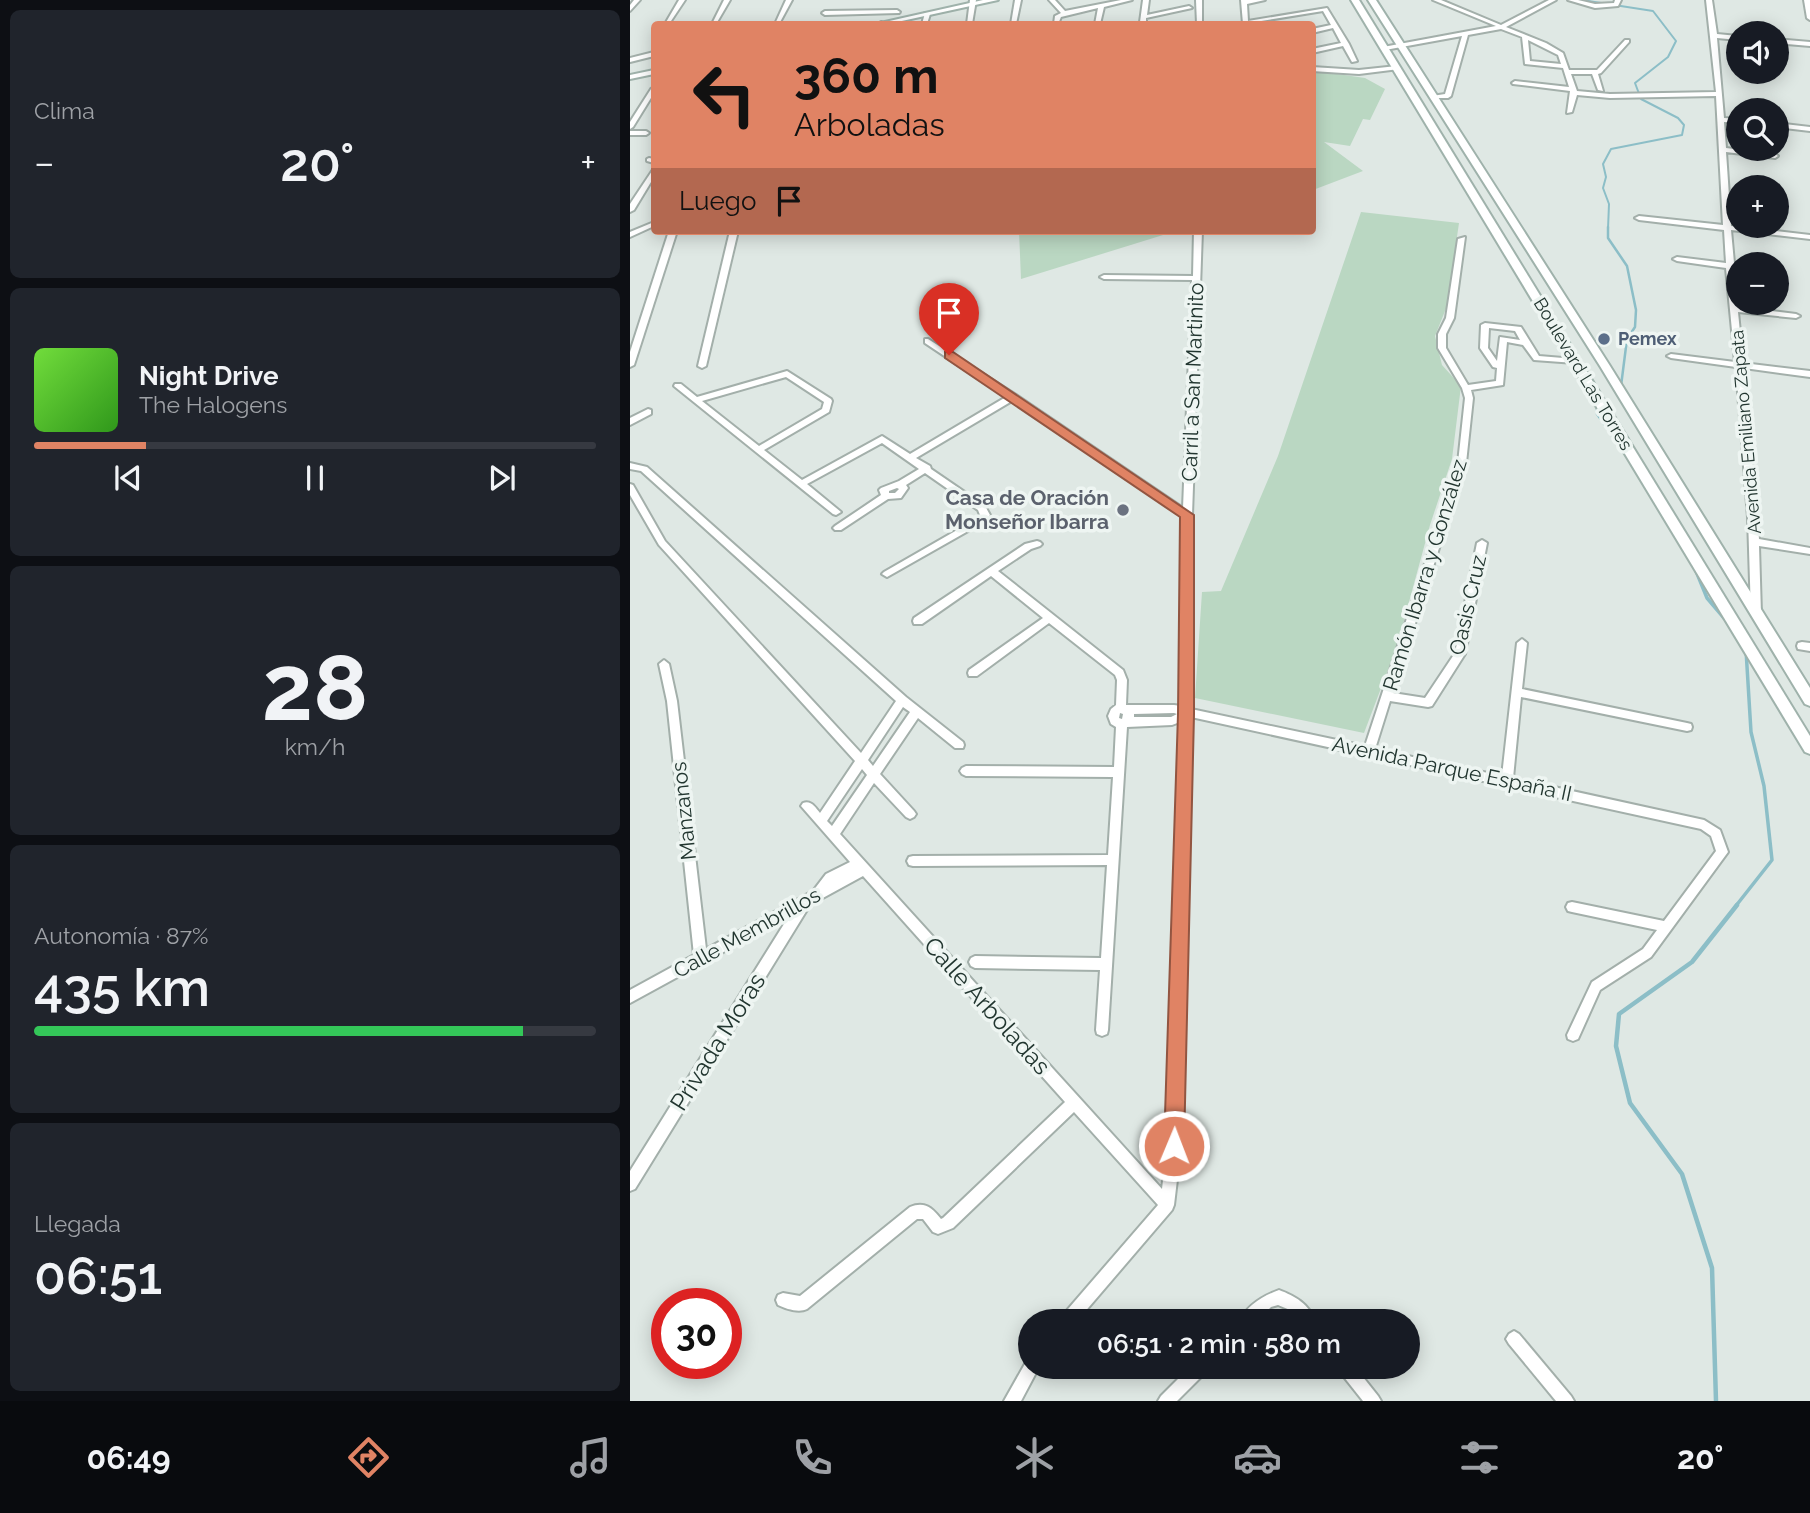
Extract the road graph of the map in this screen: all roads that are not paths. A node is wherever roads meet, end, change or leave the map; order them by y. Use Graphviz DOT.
graph roads {
  1 [pos="637,0"];
  2 [pos="682,0"];
  3 [pos="727,0"];
  4 [pos="789,0"];
  5 [pos="903,0"];
  6 [pos="993,0"];
  7 [pos="1018,0"];
  8 [pos="1052,0"];
  9 [pos="1061,0"];
  10 [pos="1129,0"];
  11 [pos="1146,0"];
  12 [pos="1199,0"];
  13 [pos="1262,0"];
  14 [pos="1355,0"];
  15 [pos="1372,0"];
  16 [pos="1436,0"];
  17 [pos="1553,0"];
  18 [pos="1571,0"];
  19 [pos="1709,0"];
  20 [pos="1807,0"];
  21 [pos="1245,1"];
  22 [pos="972,2"];
  23 [pos="962,3"];
  24 [pos="1617,3"];
  25 [pos="1101,6"];
  26 [pos="1189,8"];
  27 [pos="630,9"];
  28 [pos="1072,11"];
  29 [pos="825,12"];
  30 [pos="1064,13"];
  31 [pos="927,14"];
  32 [pos="896,17"];
  33 [pos="1810,18"];
  34 [pos="669,21"];
  35 [pos="715,21"];
  36 [pos="778,21"];
  37 [pos="887,21"];
  38 [pos="925,21"];
  39 [pos="969,21"];
  40 [pos="1014,21"];
  41 [pos="1057,21"];
  42 [pos="1098,21"];
  43 [pos="1143,21"];
  44 [pos="1200,21"];
  45 [pos="1245,21"];
  46 [pos="1261,21"];
  47 [pos="1335,26"];
  48 [pos="1501,27"];
  49 [pos="1316,29"];
  50 [pos="1465,35"];
  51 [pos="1525,36"];
  52 [pos="1715,36"];
  53 [pos="1726,37"];
  54 [pos="1627,41"];
  55 [pos="1789,42"];
  56 [pos="1346,44"];
  57 [pos="1810,44"];
  58 [pos="1401,45"];
  59 [pos="1385,48"];
  60 [pos="1316,50"];
  61 [pos="651,55"];
  62 [pos="630,60"];
  63 [pos="1354,61"];
  64 [pos="1397,68"];
  65 [pos="1316,69"];
  66 [pos="1567,69"];
  67 [pos="1596,72"];
  68 [pos="651,73"];
  69 [pos="630,77"];
  70 [pos="1515,83"];
  71 [pos="1601,90"];
  72 [pos="1573,91"];
  73 [pos="651,94"];
  74 [pos="1720,94"];
  75 [pos="1434,97"];
  76 [pos="1569,112"];
  77 [pos="1723,120"];
  78 [pos="1726,120"];
  79 [pos="630,127"];
  80 [pos="1789,127"];
  81 [pos="1810,129"];
  82 [pos="630,133"];
  83 [pos="646,133"];
  84 [pos="1724,150"];
  85 [pos="651,177"];
  86 [pos="1726,202"];
  87 [pos="630,211"];
  88 [pos="1639,218"];
  89 [pos="651,225"];
  90 [pos="1726,228"];
  91 [pos="630,234"];
  92 [pos="672,235"];
  93 [pos="733,235"];
  94 [pos="1198,235"];
  95 [pos="1789,235"];
  96 [pos="1810,237"];
  97 [pos="1462,239"];
  98 [pos="1677,259"];
  99 [pos="1726,265"];
  100 [pos="1104,277"];
  101 [pos="1197,278"];
  102 [pos="1736,315"];
  103 [pos="1787,315"];
  104 [pos="1796,316"];
  105 [pos="928,341"];
  106 [pos="1526,342"];
  107 [pos="1671,356"];
  108 [pos="1575,361"];
  109 [pos="630,365"];
  110 [pos="1742,365"];
  111 [pos="702,366"];
  112 [pos="1502,366"];
  113 [pos="1810,374"];
  114 [pos="678,386"];
  115 [pos="1466,388"];
  116 [pos="1013,397"];
  117 [pos="696,401"];
  118 [pos="648,412"];
  119 [pos="630,422"];
  120 [pos="758,450"];
  121 [pos="912,457"];
  122 [pos="630,466"];
  123 [pos="927,468"];
  124 [pos="801,484"];
  125 [pos="630,487"];
  126 [pos="836,512"];
  127 [pos="1187,515"];
  128 [pos="838,527"];
  129 [pos="1756,542"];
  130 [pos="1482,543"];
  131 [pos="1037,544"];
  132 [pos="1810,551"];
  133 [pos="992,572"];
  134 [pos="887,574"];
  135 [pos="1756,614"];
  136 [pos="1049,618"];
  137 [pos="918,621"];
  138 [pos="1522,643"];
  139 [pos="664,664"];
  140 [pos="973,673"];
  141 [pos="1517,692"];
  142 [pos="1388,696"];
  143 [pos="902,700"];
  144 [pos="1810,700"];
  145 [pos="916,712"];
  146 [pos="1186,714"];
  147 [pos="1124,716"];
  148 [pos="1687,727"];
  149 [pos="959,745"];
  150 [pos="1810,748"];
  151 [pos="1369,750"];
  152 [pos="862,761"];
  153 [pos="966,771"];
  154 [pos="1118,772"];
  155 [pos="874,775"];
  156 [pos="1507,779"];
  157 [pos="807,806"];
  158 [pos="910,814"];
  159 [pos="821,821"];
  160 [pos="833,835"];
  161 [pos="1113,860"];
  162 [pos="912,861"];
  163 [pos="861,866"];
  164 [pos="811,896"];
  165 [pos="1572,907"];
  166 [pos="1666,927"];
  167 [pos="701,959"];
  168 [pos="975,962"];
  169 [pos="1106,964"];
  170 [pos="630,997"];
  171 [pos="1102,1030"];
  172 [pos="1573,1035"];
  173 [pos="1074,1102"];
  174 [pos="630,1184"];
  175 [pos="1167,1205"];
  176 [pos="783,1300"];
  177 [pos="1077,1309"];
  178 [pos="1259,1309"];
  179 [pos="1298,1309"];
  180 [pos="1514,1339"];
  181 [pos="1024,1379"];
  182 [pos="1189,1379"];
  183 [pos="1355,1379"];
  184 [pos="1012,1401"];
  185 [pos="1166,1401"];
  186 [pos="1373,1401"];
  187 [pos="1566,1401"];
  1 -- 27 [label="street"];
  2 -- 34 [label="street"];
  3 -- 35 [label="street"];
  4 -- 36 [label="street"];
  5 -- 32 [label="street"];
  6 -- 22 [label="main road"];
  7 -- 40 [label="street"];
  8 -- 30 [label="street"];
  9 -- 28 [label="street"];
  10 -- 25 [label="street"];
  11 -- 43 [label="street"];
  12 -- 44 [label="street"];
  13 -- 21 [label="street"];
  14 -- 59 [label="main road, Boulevard Las Torres"];
  15 -- 58 [label="main road, Boulevard Las Torres"];
  16 -- 48 [label="street"];
  17 -- 48 [label="street"];
  18 -- 24 [label="street"];
  19 -- 52 [label="street, Avenida Emiliano Zapata"];
  20 -- 33 [label="street"];
  21 -- 45 [label="street"];
  22 -- 23 [label="main road"];
  22 -- 39 [label="street"];
  23 -- 31 [label="main road"];
  25 -- 28 [label="street"];
  25 -- 42 [label="street"];
  26 -- 43 [label="street"];
  28 -- 30 [label="street"];
  29 -- 32 [label="street"];
  30 -- 41 [label="street"];
  31 -- 32 [label="main road"];
  31 -- 38 [label="street"];
  32 -- 37 [label="main road"];
  46 -- 47 [label="street"];
  47 -- 49 [label="street"];
  47 -- 56 [label="street"];
  48 -- 50 [label="street"];
  48 -- 51 [label="street"];
  50 -- 58 [label="street"];
  50 -- 75 [label="street"];
  51 -- 66 [label="street"];
  51 -- 66 [label="street"];
  52 -- 53 [label="street"];
  52 -- 74 [label="street, Avenida Emiliano Zapata"];
  54 -- 67 [label="street"];
  55 -- 57 [label="street"];
  56 -- 60 [label="street"];
  56 -- 63 [label="street"];
  58 -- 59 [label="street"];
  58 -- 75 [label="main road, Boulevard Las Torres"];
  59 -- 64 [label="main road, Boulevard Las Torres"];
  61 -- 62 [label="street"];
  64 -- 65 [label="street"];
  64 -- 108 [label="main road, Boulevard Las Torres"];
  66 -- 67 [label="street"];
  66 -- 72 [label="street"];
  67 -- 71 [label="street"];
  68 -- 69 [label="main road"];
  70 -- 72 [label="street"];
  72 -- 74 [label="street"];
  72 -- 76 [label="street"];
  73 -- 79 [label="street"];
  74 -- 77 [label="street, Avenida Emiliano Zapata"];
  75 -- 135 [label="main road, Boulevard Las Torres"];
  77 -- 78 [label="street"];
  77 -- 84 [label="street, Avenida Emiliano Zapata"];
  80 -- 81 [label="street"];
  82 -- 83 [label="street"];
  84 -- 86 [label="street, Avenida Emiliano Zapata"];
  85 -- 87 [label="street"];
  88 -- 90 [label="street"];
  89 -- 91 [label="street"];
  92 -- 109 [label="street"];
  93 -- 111 [label="street"];
  94 -- 101 [label="street, Carril a San Martinito"];
  95 -- 96 [label="street"];
  97 -- 115 [label="street"];
  98 -- 99 [label="street"];
  100 -- 101 [label="street"];
  101 -- 127 [label="street, Carril a San Martinito"];
  102 -- 110 [label="street, Avenida Emiliano Zapata"];
  103 -- 104 [label="street"];
  105 -- 116 [label="street"];
  106 -- 108 [label="street"];
  106 -- 112 [label="street"];
  106 -- 112 [label="street"];
  107 -- 110 [label="street"];
  108 -- 150 [label="main road, Boulevard Las Torres"];
  110 -- 113 [label="street"];
  110 -- 129 [label="street, Avenida Emiliano Zapata"];
  112 -- 115 [label="street"];
  114 -- 117 [label="street"];
  115 -- 142 [label="street, Ramón Ibarra y González"];
  116 -- 121 [label="street"];
  116 -- 127 [label="street"];
  117 -- 120 [label="street"];
  117 -- 120 [label="street"];
  118 -- 119 [label="street"];
  120 -- 124 [label="street"];
  121 -- 123 [label="street"];
  121 -- 124 [label="street"];
  122 -- 143 [label="street"];
  123 -- 128 [label="street"];
  123 -- 134 [label="street"];
  124 -- 126 [label="street"];
  125 -- 152 [label="street"];
  127 -- 146 [label="street, Carril a San Martinito"];
  129 -- 132 [label="street"];
  129 -- 135 [label="street, Avenida Emiliano Zapata"];
  130 -- 142 [label="street, Oasis Cruz"];
  131 -- 133 [label="street"];
  133 -- 136 [label="street"];
  133 -- 137 [label="street"];
  135 -- 144 [label="main road, Boulevard Las Torres"];
  136 -- 140 [label="street"];
  136 -- 147 [label="street"];
  138 -- 141 [label="street"];
  139 -- 167 [label="street, Manzanos"];
  141 -- 148 [label="street"];
  141 -- 156 [label="street"];
  142 -- 151 [label="street, Ramón Ibarra y González"];
  143 -- 145 [label="street"];
  143 -- 152 [label="street"];
  145 -- 149 [label="street"];
  145 -- 155 [label="street"];
  146 -- 147 [label="street"];
  146 -- 151 [label="street, Avenida Parque España II"];
  146 -- 175 [label="street, Carril a San Martinito"];
  147 -- 154 [label="street"];
  151 -- 156 [label="street, Avenida Parque España II"];
  152 -- 155 [label="street"];
  152 -- 159 [label="street"];
  153 -- 154 [label="street"];
  154 -- 161 [label="street"];
  155 -- 158 [label="street"];
  155 -- 160 [label="street"];
  156 -- 166 [label="street, Avenida Parque España II"];
  157 -- 159 [label="street, Calle Arboladas"];
  159 -- 160 [label="street, Calle Arboladas"];
  160 -- 163 [label="street, Calle Arboladas"];
  161 -- 162 [label="street"];
  161 -- 169 [label="street"];
  163 -- 164 [label="street, Calle Membrillos"];
  163 -- 173 [label="street, Calle Arboladas"];
  164 -- 167 [label="street, Calle Membrillos"];
  164 -- 174 [label="street, Privada Moras"];
  165 -- 166 [label="street"];
  166 -- 172 [label="street"];
  167 -- 170 [label="street, Calle Membrillos"];
  168 -- 169 [label="street"];
  169 -- 171 [label="street"];
  173 -- 175 [label="street, Calle Arboladas"];
  173 -- 176 [label="street"];
  175 -- 177 [label="street"];
  178 -- 179 [label="street"];
  180 -- 187 [label="street"];
  181 -- 184 [label="street"];
  182 -- 185 [label="street"];
  183 -- 186 [label="street"];
}
